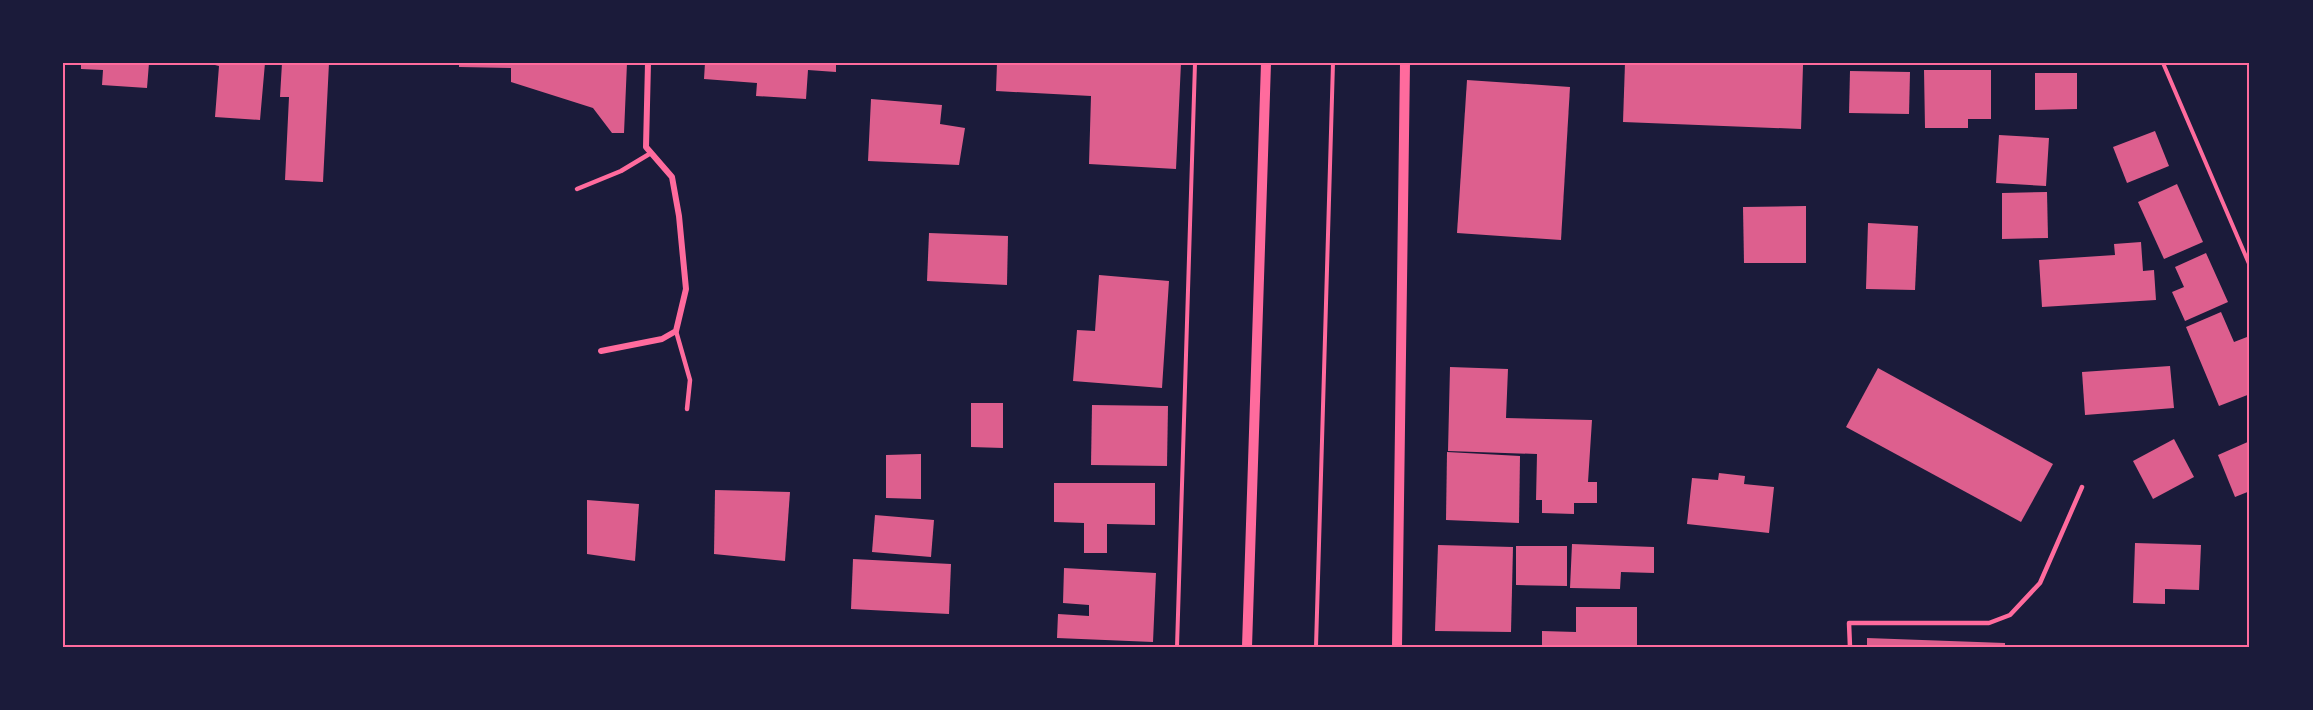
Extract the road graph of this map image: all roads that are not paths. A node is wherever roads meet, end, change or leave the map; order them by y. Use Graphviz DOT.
graph roads {
  1 [pos="648,63"];
  2 [pos="1266,63"];
  3 [pos="1405,63"];
  4 [pos="651,153"];
  5 [pos="577,189"];
  6 [pos="676,331"];
  7 [pos="601,351"];
  8 [pos="687,409"];
  9 [pos="2082,487"];
  10 [pos="1247,647"];
  11 [pos="1397,647"];
  12 [pos="1850,647"];
  1 -- 4 [label="street"];
  2 -- 10 [label="street"];
  3 -- 11 [label="street"];
  4 -- 5 [label="lane"];
  4 -- 6 [label="street"];
  6 -- 7 [label="street"];
  6 -- 8 [label="lane"];
  9 -- 12 [label="lane"];
}
